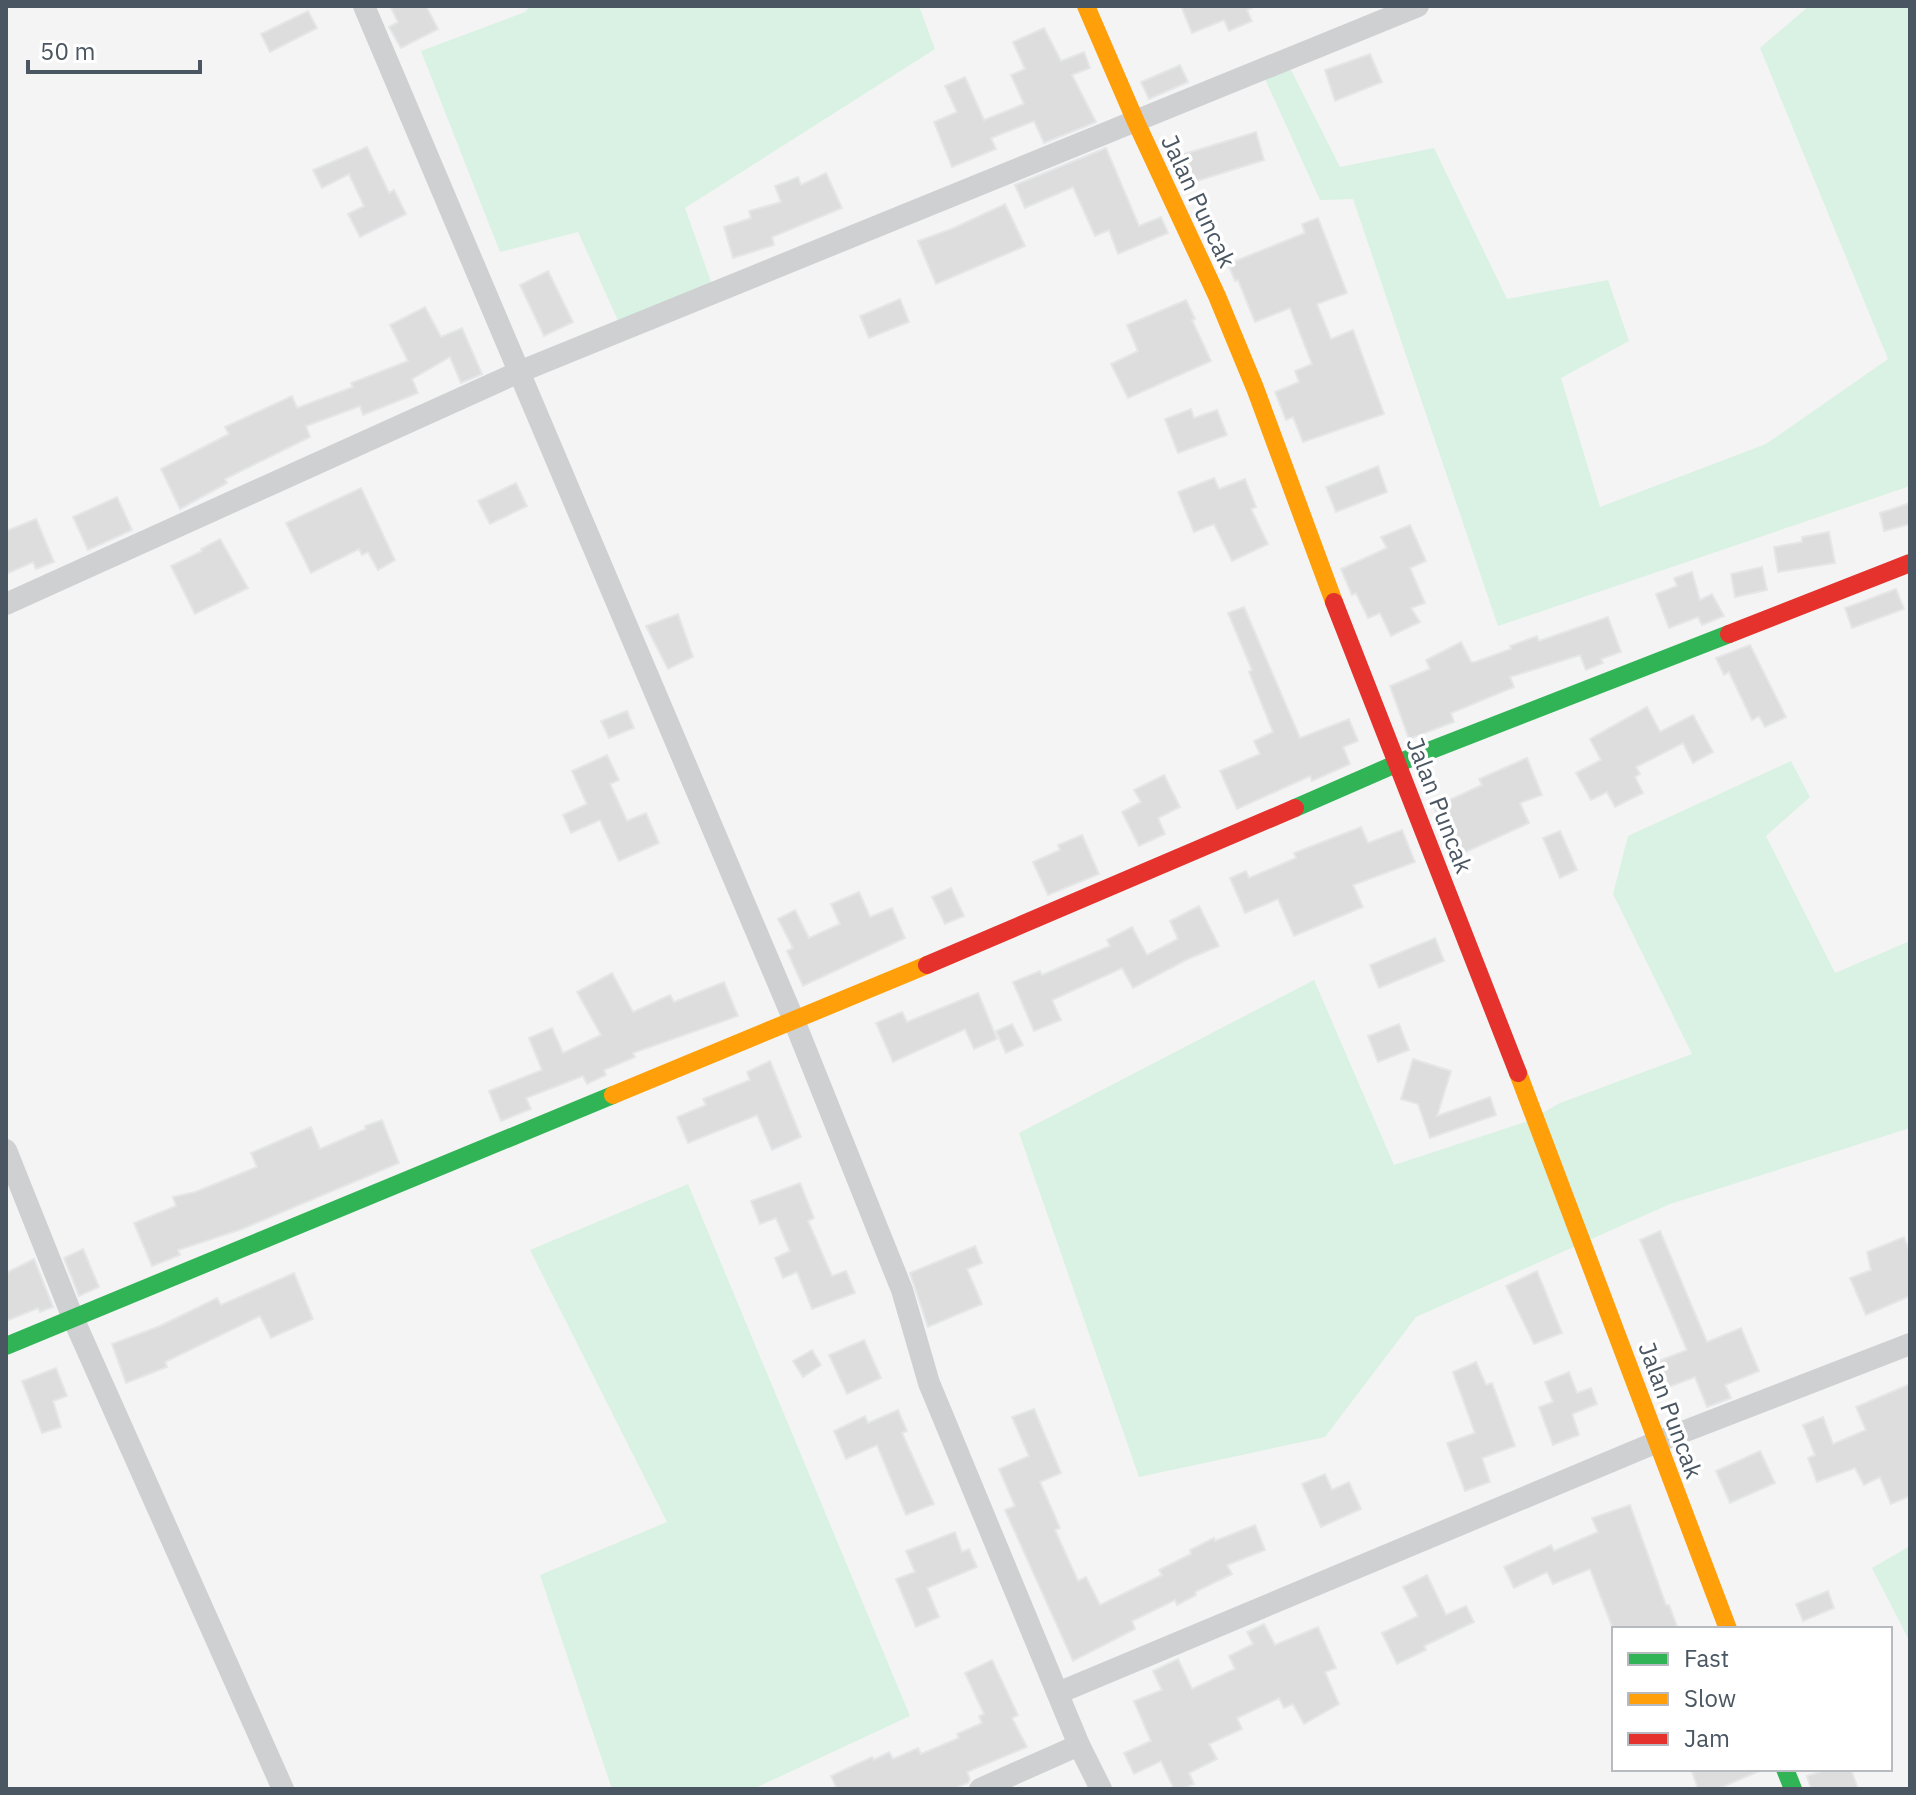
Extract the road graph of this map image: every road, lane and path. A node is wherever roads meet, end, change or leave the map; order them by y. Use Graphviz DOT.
graph roads {
  1 [pos="364,6"];
  2 [pos="1086,6"];
  3 [pos="1418,6"];
  4 [pos="1136,122"];
  5 [pos="519,372"];
  6 [pos="1910,563"];
  7 [pos="6,604"];
  8 [pos="1398,763"];
  9 [pos="793,1018"];
  10 [pos="6,1150"];
  11 [pos="73,1318"];
  12 [pos="1910,1344"];
  13 [pos="6,1346"];
  14 [pos="1657,1442"];
  15 [pos="1727,1627"];
  16 [pos="1058,1693"];
  17 [pos="1079,1745"];
  18 [pos="283,1789"];
  19 [pos="980,1789"];
  20 [pos="1101,1789"];
  1 -- 5 [label="street"];
  2 -- 4 [label="street, Jalan Puncak"];
  3 -- 4 [label="street"];
  4 -- 5 [label="street"];
  4 -- 8 [label="street, Jalan Puncak"];
  5 -- 7 [label="street"];
  5 -- 9 [label="street"];
  6 -- 8 [label="street"];
  8 -- 9 [label="street"];
  8 -- 14 [label="street, Jalan Puncak"];
  9 -- 11 [label="street"];
  9 -- 16 [label="street"];
  10 -- 11 [label="street"];
  11 -- 13 [label="street"];
  11 -- 18 [label="street"];
  12 -- 14 [label="street"];
  14 -- 15 [label="street, Jalan Puncak"];
  14 -- 16 [label="street"];
  16 -- 17 [label="street"];
  17 -- 19 [label="street"];
  17 -- 20 [label="street"];
}
